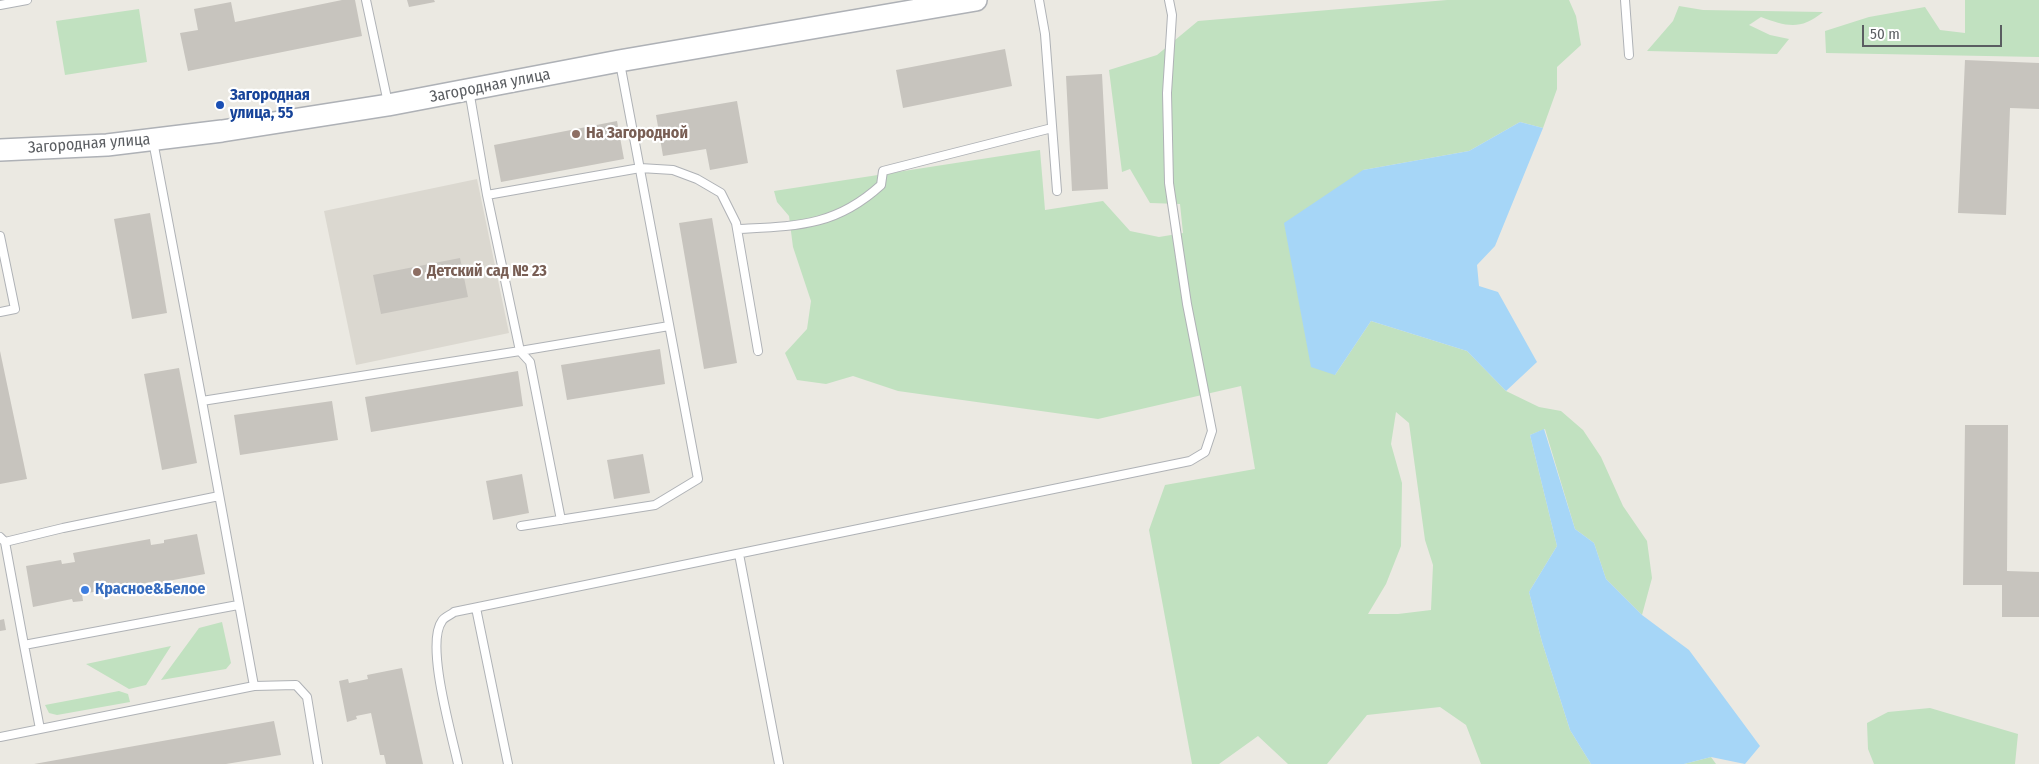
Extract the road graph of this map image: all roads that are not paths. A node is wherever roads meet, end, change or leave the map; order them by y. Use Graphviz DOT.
graph roads {
  1 [pos="28,0"];
  2 [pos="366,0"];
  3 [pos="976,0"];
  4 [pos="1040,0"];
  5 [pos="1169,0"];
  6 [pos="1625,0"];
  7 [pos="0,5"];
  8 [pos="1629,54"];
  9 [pos="619,61"];
  10 [pos="469,90"];
  11 [pos="388,105"];
  12 [pos="1052,128"];
  13 [pos="153,141"];
  14 [pos="0,150"];
  15 [pos="640,168"];
  16 [pos="1057,191"];
  17 [pos="487,194"];
  18 [pos="737,228"];
  19 [pos="0,236"];
  20 [pos="0,312"];
  21 [pos="669,326"];
  22 [pos="520,351"];
  23 [pos="758,351"];
  24 [pos="202,401"];
  25 [pos="219,496"];
  26 [pos="561,520"];
  27 [pos="521,526"];
  28 [pos="3,540"];
  29 [pos="739,554"];
  30 [pos="238,605"];
  31 [pos="476,608"];
  32 [pos="24,645"];
  33 [pos="254,686"];
  34 [pos="40,729"];
  35 [pos="0,737"];
  36 [pos="318,764"];
  37 [pos="458,764"];
  38 [pos="508,764"];
  39 [pos="779,764"];
  1 -- 7 [label="lane"];
  2 -- 11 [label="lane"];
  3 -- 9 [label="main road, Загородная улица"];
  4 -- 12 [label="lane"];
  5 -- 29 [label="lane"];
  6 -- 8 [label="lane"];
  9 -- 10 [label="main road, Загородная улица"];
  9 -- 15 [label="lane"];
  10 -- 11 [label="main road, Загородная улица"];
  10 -- 17 [label="lane"];
  11 -- 13 [label="main road, Загородная улица"];
  12 -- 16 [label="lane"];
  12 -- 18 [label="lane"];
  13 -- 14 [label="main road, Загородная улица"];
  13 -- 24 [label="lane"];
  15 -- 17 [label="lane"];
  15 -- 18 [label="lane"];
  15 -- 21 [label="lane"];
  17 -- 22 [label="lane"];
  18 -- 23 [label="lane"];
  19 -- 20 [label="lane"];
  21 -- 22 [label="lane"];
  21 -- 26 [label="lane"];
  22 -- 24 [label="lane"];
  22 -- 26 [label="lane"];
  24 -- 25 [label="lane"];
  25 -- 28 [label="lane"];
  25 -- 30 [label="lane"];
  26 -- 27 [label="lane"];
  28 -- 32 [label="lane"];
  29 -- 31 [label="lane"];
  29 -- 39 [label="lane"];
  30 -- 32 [label="lane"];
  30 -- 33 [label="lane"];
  31 -- 37 [label="lane"];
  31 -- 38 [label="lane"];
  32 -- 34 [label="lane"];
  33 -- 34 [label="lane"];
  33 -- 36 [label="lane"];
  34 -- 35 [label="lane"];
}
